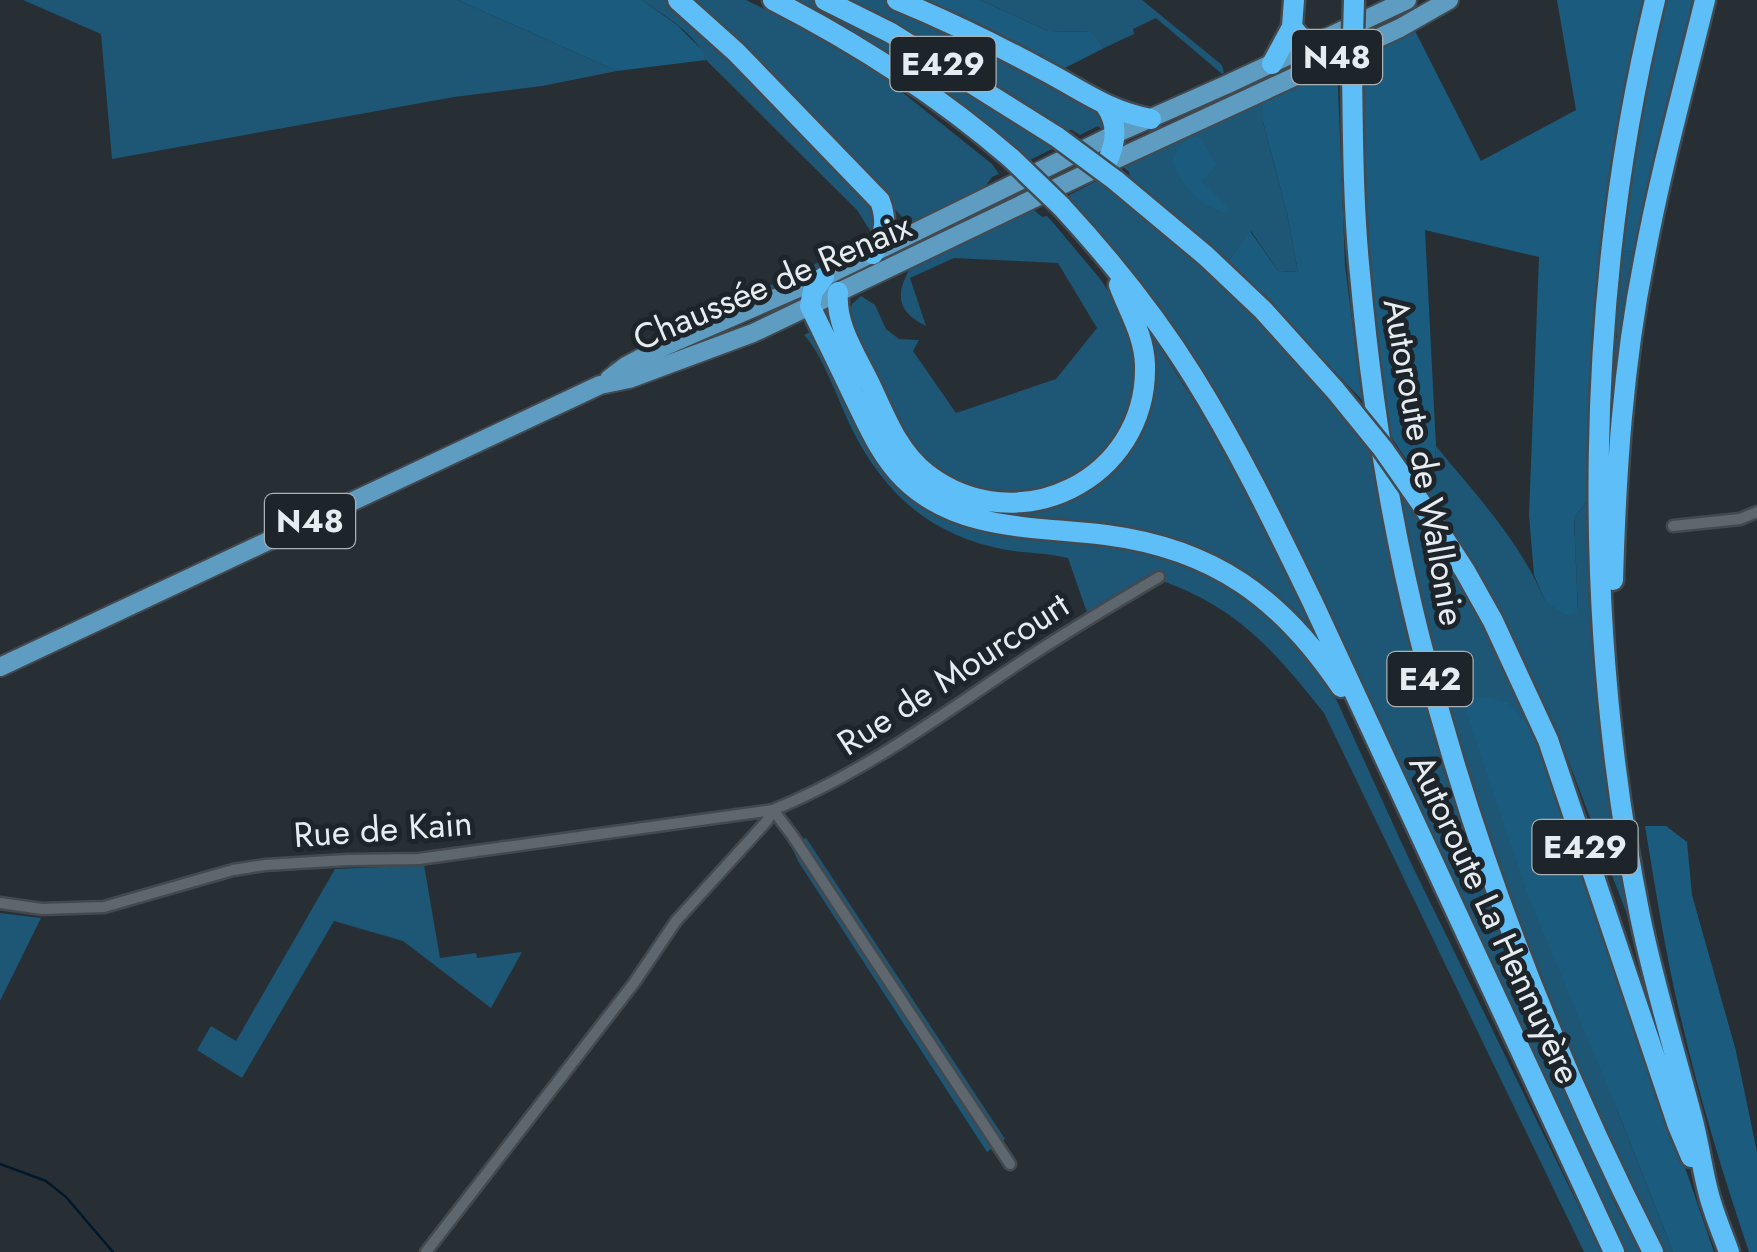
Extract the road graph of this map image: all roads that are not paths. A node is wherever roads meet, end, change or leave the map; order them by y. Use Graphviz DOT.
graph roads {
  1 [pos="678,0"];
  2 [pos="773,0"];
  3 [pos="824,0"];
  4 [pos="897,0"];
  5 [pos="1294,0"];
  6 [pos="1354,0"];
  7 [pos="1408,0"];
  8 [pos="1449,0"];
  9 [pos="1655,0"];
  10 [pos="1705,0"];
  11 [pos="1292,27"];
  12 [pos="1308,47"];
  13 [pos="1333,59"];
  14 [pos="1272,64"];
  15 [pos="1106,106"];
  16 [pos="1151,119"];
  17 [pos="1116,134"];
  18 [pos="1111,172"];
  19 [pos="872,254"];
  20 [pos="1113,264"];
  21 [pos="831,285"];
  22 [pos="810,306"];
  23 [pos="600,385"];
  24 [pos="1757,512"];
  25 [pos="1673,526"];
  26 [pos="1159,577"];
  27 [pos="1603,630"];
  28 [pos="0,667"];
  29 [pos="1364,715"];
  30 [pos="773,810"];
  31 [pos="0,903"];
  32 [pos="1010,1164"];
  33 [pos="1710,1200"];
  34 [pos="426,1252"];
  35 [pos="1614,1252"];
  36 [pos="1653,1252"];
  37 [pos="1728,1252"];
  1 -- 19 [label="highway"];
  2 -- 20 [label="highway, Autoroute La Hennuyère / E429, bridge"];
  3 -- 18 [label="highway, E429, bridge"];
  4 -- 15 [label="highway"];
  5 -- 11 [label="highway"];
  6 -- 36 [label="highway, Autoroute de Wallonie / E42, bridge"];
  7 -- 12 [label="main road, Chaussée de Renaix / N48"];
  8 -- 13 [label="main road, Chaussée de Renaix / N48"];
  9 -- 27 [label="highway"];
  10 -- 27 [label="highway"];
  11 -- 12 [label="highway"];
  11 -- 14 [label="highway"];
  12 -- 13 [label="highway"];
  12 -- 14 [label="main road, Chaussée de Renaix / N48"];
  13 -- 18 [label="main road, Chaussée de Renaix / N48"];
  14 -- 16 [label="main road, Chaussée de Renaix / N48"];
  15 -- 16 [label="highway"];
  15 -- 17 [label="highway"];
  16 -- 17 [label="main road, Chaussée de Renaix / N48"];
  17 -- 18 [label="highway"];
  17 -- 19 [label="main road, Chaussée de Renaix / N48"];
  18 -- 21 [label="main road, Chaussée de Renaix / N48"];
  18 -- 33 [label="highway, E429, bridge"];
  19 -- 21 [label="main road, Chaussée de Renaix / N48"];
  20 -- 21 [label="highway"];
  20 -- 29 [label="highway, Autoroute La Hennuyère / E429"];
  21 -- 22 [label="highway"];
  21 -- 23 [label="main road, Chaussée de Renaix / N48"];
  22 -- 23 [label="main road, Chaussée de Renaix / N48"];
  22 -- 29 [label="highway"];
  23 -- 28 [label="main road, N48"];
  24 -- 25 [label="street"];
  26 -- 30 [label="street, Rue de Mourcourt"];
  27 -- 33 [label="highway"];
  29 -- 35 [label="highway, Autoroute La Hennuyère / E429"];
  30 -- 31 [label="street, Rue de Kain"];
  30 -- 32 [label="street"];
  30 -- 34 [label="street"];
  33 -- 37 [label="highway"];
}
